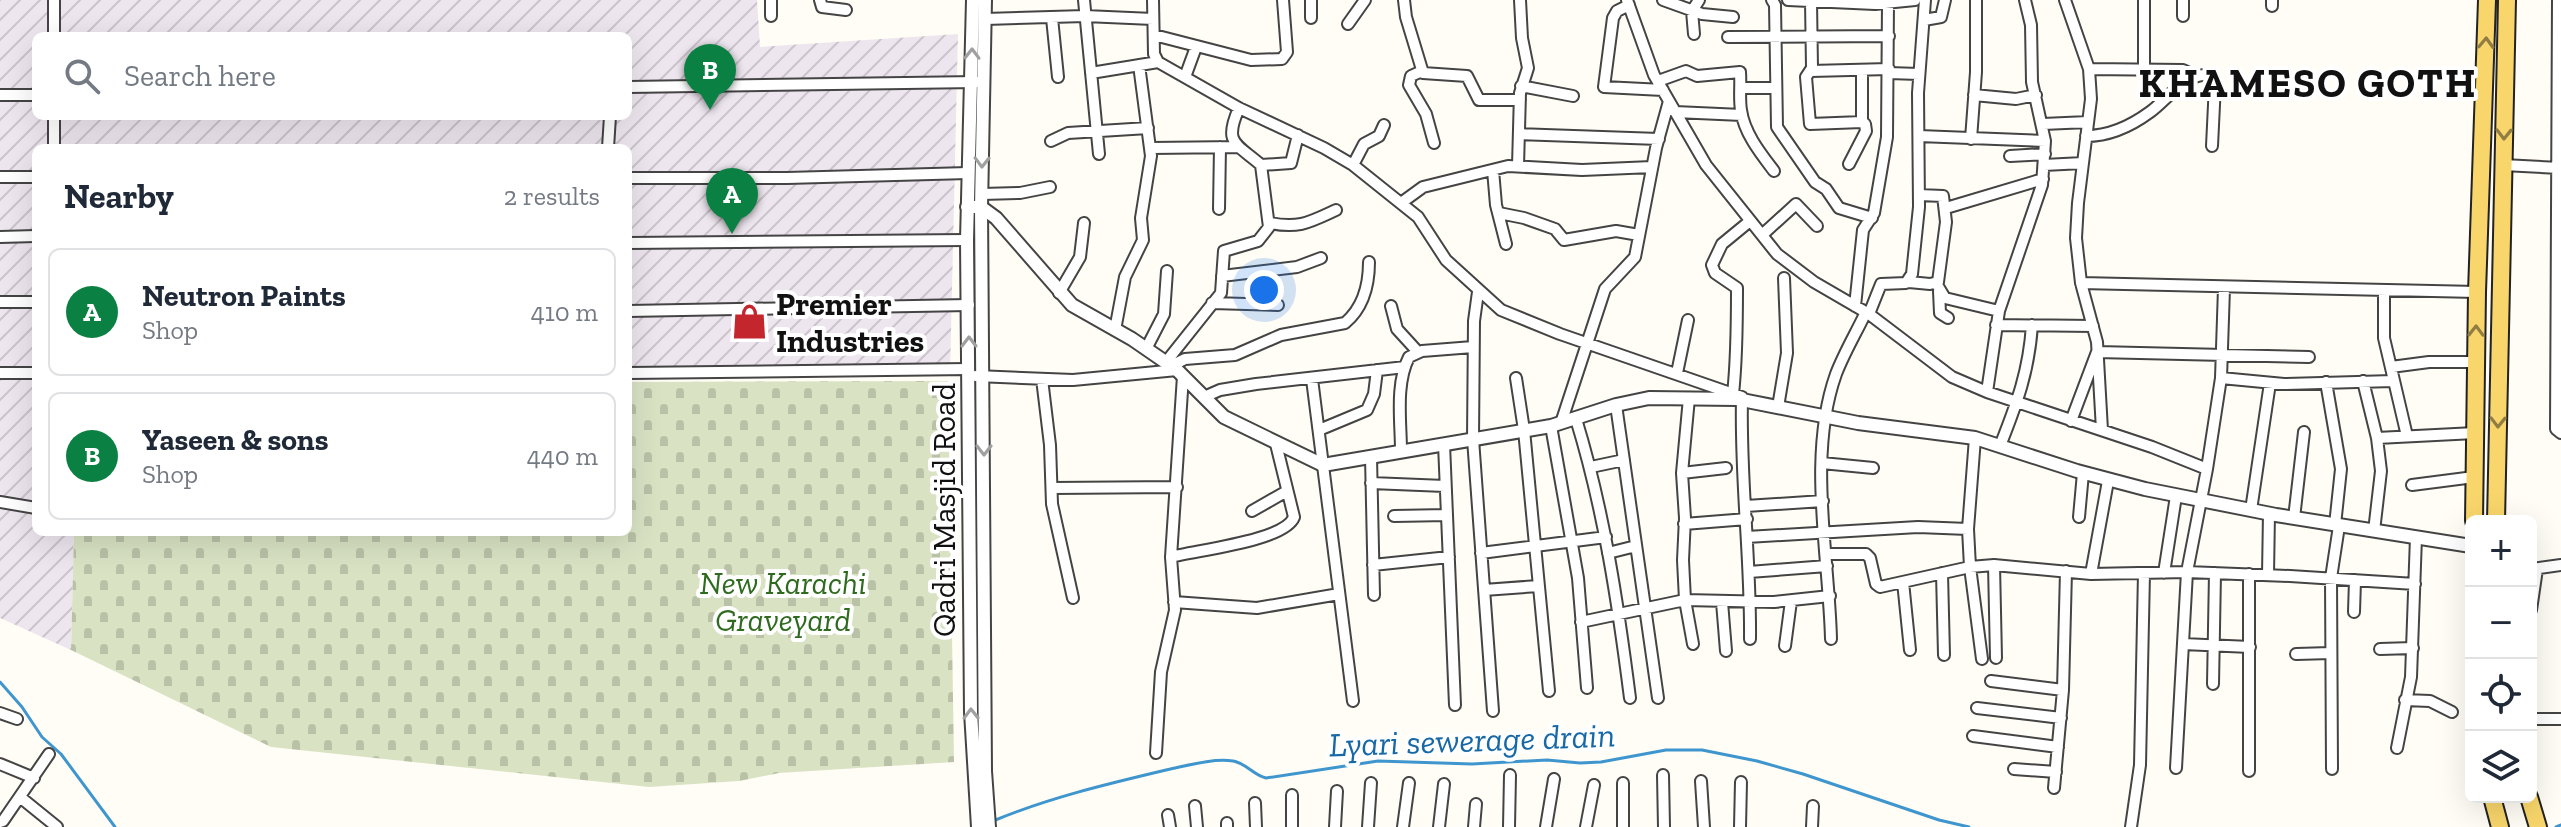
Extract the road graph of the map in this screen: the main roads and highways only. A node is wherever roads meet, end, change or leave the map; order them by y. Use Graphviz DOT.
graph roads {
  1 [pos="2487,0"];
  2 [pos="2507,0"];
  3 [pos="2474,515"];
  4 [pos="2496,515"];
  5 [pos="2494,803"];
  6 [pos="2531,803"];
  7 [pos="2500,827"];
  8 [pos="2538,827"];
  3 -- 1 [label="main road, one-way"];
  2 -- 4 [label="main road, one-way"];
  5 -- 7 [label="main road"];
  6 -- 8 [label="main road"];
}
